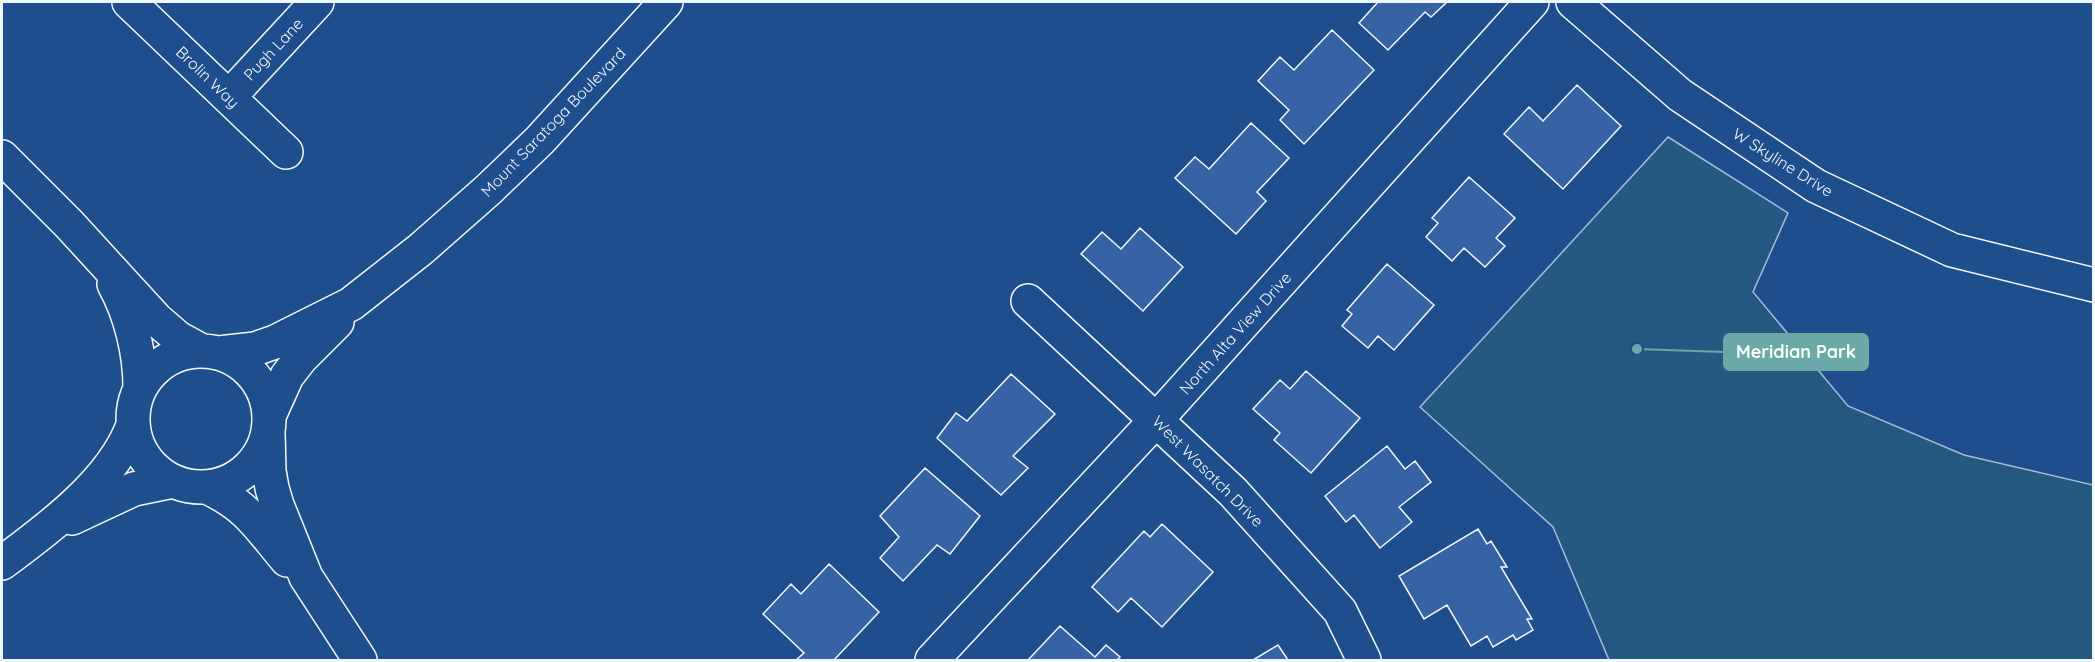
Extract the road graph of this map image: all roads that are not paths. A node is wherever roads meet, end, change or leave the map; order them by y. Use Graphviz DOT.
graph roads {
  1 [pos="129,2"];
  2 [pos="317,2"];
  3 [pos="666,2"];
  4 [pos="1532,2"];
  5 [pos="1573,2"];
  6 [pos="229,97"];
  7 [pos="286,153"];
  8 [pos="2,157"];
  9 [pos="102,261"];
  10 [pos="2094,285"];
  11 [pos="1028,301"];
  12 [pos="351,304"];
  13 [pos="210,352"];
  14 [pos="140,388"];
  15 [pos="1157,420"];
  16 [pos="133,425"];
  17 [pos="269,425"];
  18 [pos="173,481"];
  19 [pos="207,486"];
  20 [pos="48,529"];
  21 [pos="2,563"];
  22 [pos="306,577"];
  23 [pos="360,660"];
  24 [pos="932,660"];
  25 [pos="1364,660"];
  1 -- 6 [label="street, Brolin Way"];
  2 -- 6 [label="street, Pugh Lane"];
  3 -- 12 [label="street, Mount Saratoga Boulevard"];
  4 -- 15 [label="street, North Alta View Drive"];
  5 -- 10 [label="street, W Skyline Drive"];
  6 -- 7 [label="street, Brolin Way"];
  8 -- 9 [label="street"];
  9 -- 13 [label="street"];
  9 -- 14 [label="street"];
  11 -- 15 [label="street, West Wasatch Drive"];
  12 -- 13 [label="street, Mount Saratoga Boulevard"];
  12 -- 17 [label="street, Mount Saratoga Boulevard"];
  13 -- 14 [label="street"];
  13 -- 17 [label="street"];
  14 -- 16 [label="street"];
  15 -- 24 [label="street, North Alta View Drive"];
  15 -- 25 [label="street, West Wasatch Drive"];
  16 -- 18 [label="street"];
  16 -- 20 [label="street"];
  17 -- 19 [label="street"];
  17 -- 22 [label="street"];
  18 -- 19 [label="street"];
  18 -- 20 [label="street"];
  19 -- 22 [label="street"];
  20 -- 21 [label="street"];
  22 -- 23 [label="street"];
}
